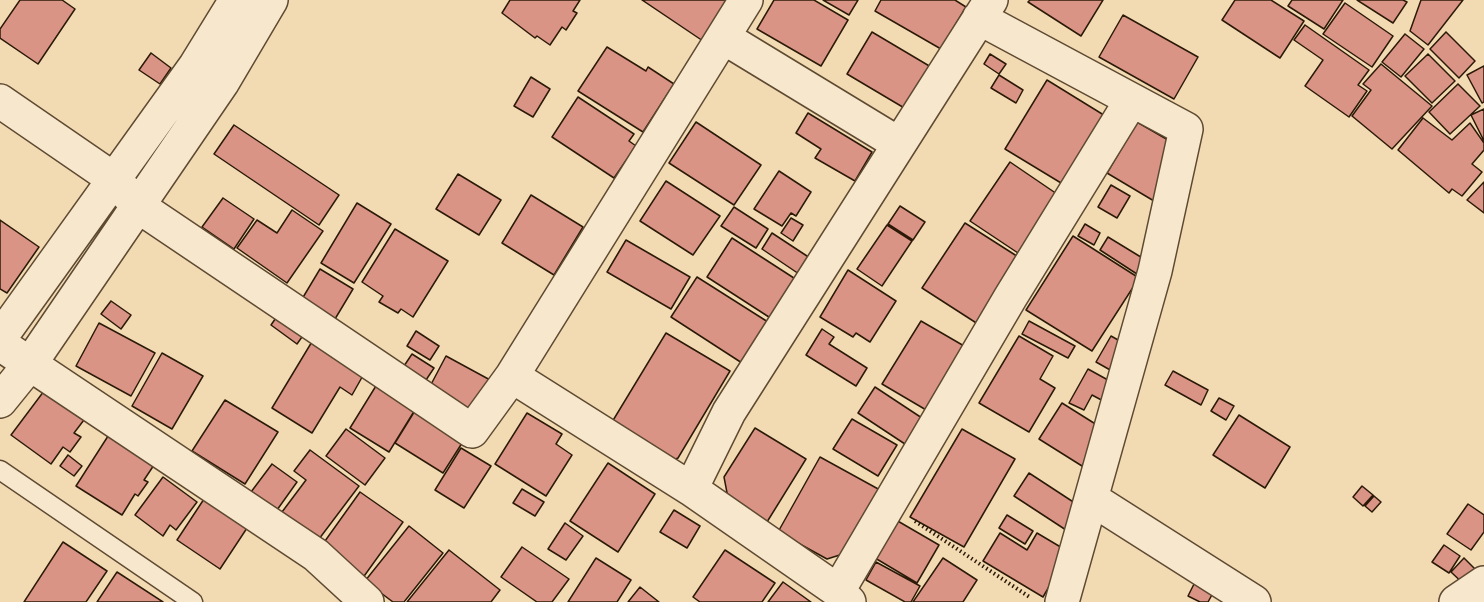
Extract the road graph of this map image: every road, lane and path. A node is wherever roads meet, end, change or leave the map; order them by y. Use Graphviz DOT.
graph roads {
  1 [pos="236,0"];
  2 [pos="271,0"];
  3 [pos="746,0"];
  4 [pos="985,9"];
  5 [pos="723,37"];
  6 [pos="0,101"];
  7 [pos="1131,101"];
  8 [pos="899,144"];
  9 [pos="115,180"];
  10 [pos="138,206"];
  11 [pos="0,338"];
  12 [pos="0,344"];
  13 [pos="30,363"];
  14 [pos="512,376"];
  15 [pos="0,401"];
  16 [pos="0,470"];
  17 [pos="691,489"];
  18 [pos="1092,499"];
  19 [pos="890,504"];
  20 [pos="1484,583"];
  21 [pos="843,597"];
  22 [pos="193,602"];
  23 [pos="367,602"];
  24 [pos="1036,602"];
  25 [pos="1062,602"];
  26 [pos="1254,602"];
  27 [pos="1456,602"];
  1 -- 9 [label="street"];
  2 -- 10 [label="street"];
  3 -- 5 [label="street"];
  4 -- 7 [label="street"];
  4 -- 8 [label="street"];
  5 -- 8 [label="street"];
  5 -- 14 [label="street"];
  6 -- 9 [label="street"];
  7 -- 18 [label="street"];
  7 -- 19 [label="street"];
  8 -- 17 [label="street"];
  9 -- 10 [label="street"];
  9 -- 11 [label="street"];
  10 -- 13 [label="street"];
  10 -- 14 [label="street"];
  12 -- 13 [label="street"];
  13 -- 15 [label="street"];
  13 -- 23 [label="street"];
  14 -- 17 [label="street"];
  16 -- 22 [label="lane"];
  17 -- 21 [label="street"];
  18 -- 25 [label="street"];
  18 -- 26 [label="street"];
  19 -- 21 [label="street"];
  19 -- 24 [label="path"];
  20 -- 27 [label="street"];
}
